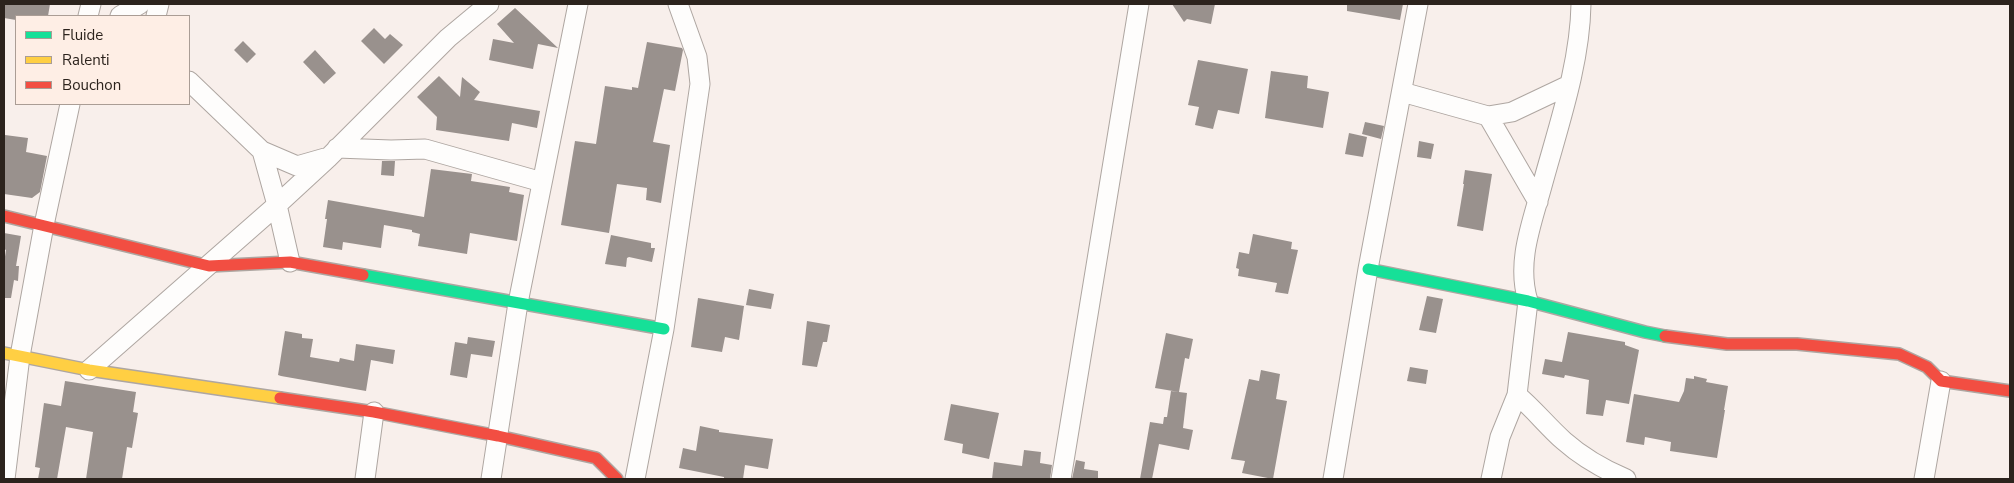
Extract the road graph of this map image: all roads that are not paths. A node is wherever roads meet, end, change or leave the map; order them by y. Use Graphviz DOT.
graph roads {
  1 [pos="489,4"];
  2 [pos="578,4"];
  3 [pos="678,4"];
  4 [pos="1139,4"];
  5 [pos="1418,4"];
  6 [pos="1581,4"];
  7 [pos="190,82"];
  8 [pos="1569,85"];
  9 [pos="1402,92"];
  10 [pos="70,105"];
  11 [pos="1488,116"];
  12 [pos="262,151"];
  13 [pos="333,153"];
  14 [pos="542,182"];
  15 [pos="1538,202"];
  16 [pos="277,205"];
  17 [pos="4,216"];
  18 [pos="44,225"];
  19 [pos="290,262"];
  20 [pos="209,266"];
  21 [pos="1368,269"];
  22 [pos="1528,301"];
  23 [pos="518,303"];
  24 [pos="664,329"];
  25 [pos="12,354"];
  26 [pos="89,370"];
  27 [pos="1941,381"];
  28 [pos="2010,391"];
  29 [pos="1516,395"];
  30 [pos="374,412"];
  31 [pos="498,436"];
  32 [pos="6,479"];
  33 [pos="365,479"];
  34 [pos="491,479"];
  35 [pos="617,479"];
  36 [pos="636,479"];
  37 [pos="1061,479"];
  38 [pos="1333,479"];
  39 [pos="1492,479"];
  40 [pos="1626,479"];
  41 [pos="1924,479"];
  1 -- 13 [label="street"];
  2 -- 14 [label="street"];
  3 -- 24 [label="street"];
  4 -- 37 [label="street"];
  5 -- 9 [label="street"];
  6 -- 8 [label="street"];
  7 -- 12 [label="street"];
  8 -- 11 [label="street"];
  8 -- 15 [label="street"];
  9 -- 11 [label="street"];
  9 -- 21 [label="street"];
  10 -- 18 [label="street"];
  11 -- 15 [label="street"];
  12 -- 13 [label="street"];
  12 -- 16 [label="street"];
  13 -- 14 [label="street"];
  13 -- 16 [label="street"];
  14 -- 23 [label="street"];
  15 -- 22 [label="street"];
  16 -- 19 [label="street"];
  16 -- 20 [label="street"];
  17 -- 18 [label="street"];
  18 -- 20 [label="street"];
  18 -- 25 [label="street"];
  19 -- 20 [label="street"];
  19 -- 23 [label="street"];
  20 -- 26 [label="street"];
  21 -- 22 [label="street"];
  21 -- 38 [label="street"];
  22 -- 27 [label="street"];
  22 -- 29 [label="street"];
  23 -- 24 [label="street"];
  23 -- 31 [label="street"];
  24 -- 36 [label="street"];
  25 -- 26 [label="street"];
  25 -- 32 [label="street"];
  26 -- 30 [label="street"];
  27 -- 28 [label="street"];
  27 -- 41 [label="street"];
  29 -- 39 [label="street"];
  29 -- 40 [label="street"];
  30 -- 31 [label="street"];
  30 -- 33 [label="street"];
  31 -- 34 [label="street"];
  31 -- 35 [label="street"];
}
